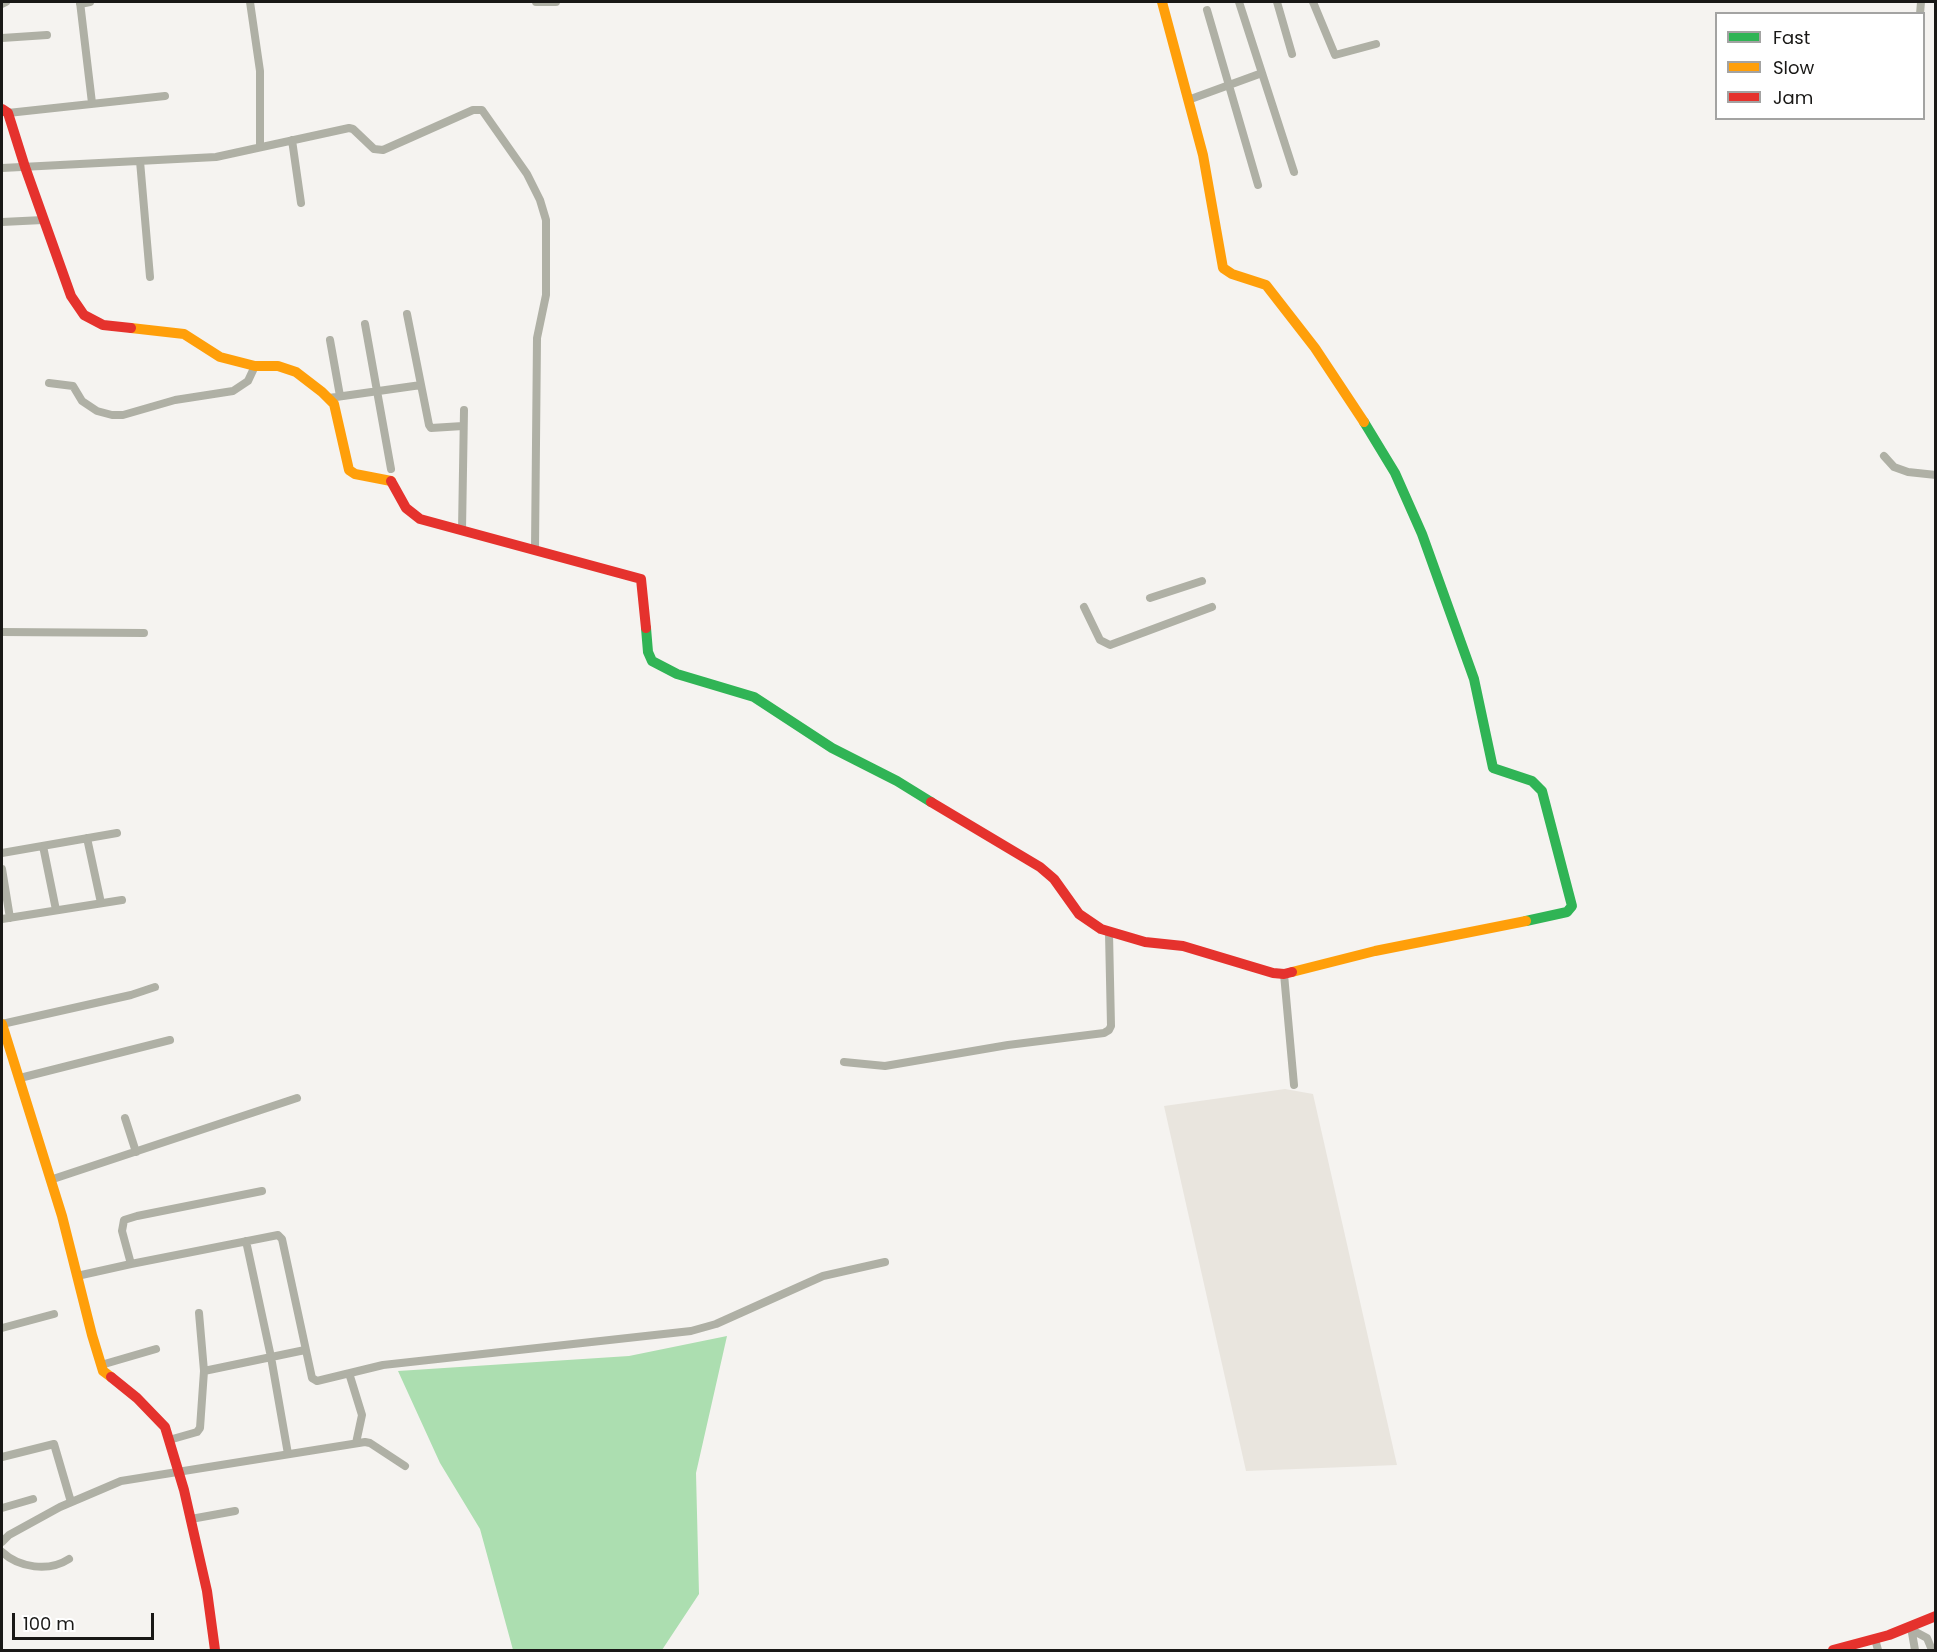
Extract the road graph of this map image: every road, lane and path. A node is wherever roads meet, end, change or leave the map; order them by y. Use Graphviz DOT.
graph roads {
  1 [pos="6,2"];
  2 [pos="90,2"];
  3 [pos="250,2"];
  4 [pos="536,2"];
  5 [pos="556,2"];
  6 [pos="1162,2"];
  7 [pos="1239,2"];
  8 [pos="1277,2"];
  9 [pos="1313,2"];
  10 [pos="80,3"];
  11 [pos="2,4"];
  12 [pos="1207,10"];
  13 [pos="47,35"];
  14 [pos="2,38"];
  15 [pos="1376,44"];
  16 [pos="1292,54"];
  17 [pos="1262,73"];
  18 [pos="1229,85"];
  19 [pos="165,96"];
  20 [pos="1188,100"];
  21 [pos="92,103"];
  22 [pos="5,111"];
  23 [pos="292,140"];
  24 [pos="260,147"];
  25 [pos="140,161"];
  26 [pos="25,167"];
  27 [pos="2,168"];
  28 [pos="1294,172"];
  29 [pos="1258,185"];
  30 [pos="301,203"];
  31 [pos="43,220"];
  32 [pos="2,222"];
  33 [pos="150,277"];
  34 [pos="407,314"];
  35 [pos="365,324"];
  36 [pos="330,340"];
  37 [pos="255,366"];
  38 [pos="49,383"];
  39 [pos="421,385"];
  40 [pos="378,392"];
  41 [pos="334,397"];
  42 [pos="464,410"];
  43 [pos="464,426"];
  44 [pos="1884,456"];
  45 [pos="391,469"];
  46 [pos="1935,475"];
  47 [pos="462,530"];
  48 [pos="535,549"];
  49 [pos="1202,581"];
  50 [pos="1150,598"];
  51 [pos="1084,607"];
  52 [pos="1212,607"];
  53 [pos="2,632"];
  54 [pos="144,633"];
  55 [pos="117,833"];
  56 [pos="87,838"];
  57 [pos="43,846"];
  58 [pos="2,853"];
  59 [pos="2,869"];
  60 [pos="122,900"];
  61 [pos="101,903"];
  62 [pos="56,910"];
  63 [pos="6,919"];
  64 [pos="1109,933"];
  65 [pos="1284,974"];
  66 [pos="155,987"];
  67 [pos="2,1024"];
  68 [pos="170,1040"];
  69 [pos="844,1062"];
  70 [pos="20,1078"];
  71 [pos="1294,1085"];
  72 [pos="297,1098"];
  73 [pos="125,1118"];
  74 [pos="136,1152"];
  75 [pos="50,1180"];
  76 [pos="262,1191"];
  77 [pos="246,1241"];
  78 [pos="885,1262"];
  79 [pos="131,1264"];
  80 [pos="77,1276"];
  81 [pos="54,1314"];
  82 [pos="199,1314"];
  83 [pos="2,1328"];
  84 [pos="156,1349"];
  85 [pos="305,1350"];
  86 [pos="272,1357"];
  87 [pos="101,1365"];
  88 [pos="204,1371"];
  89 [pos="349,1373"];
  90 [pos="168,1440"];
  91 [pos="356,1443"];
  92 [pos="288,1454"];
  93 [pos="2,1457"];
  94 [pos="405,1466"];
  95 [pos="177,1471"];
  96 [pos="33,1499"];
  97 [pos="71,1502"];
  98 [pos="2,1508"];
  99 [pos="235,1510"];
  100 [pos="191,1519"];
  101 [pos="2,1542"];
  102 [pos="2,1552"];
  103 [pos="69,1559"];
  104 [pos="1935,1616"];
  105 [pos="1911,1628"];
  106 [pos="1876,1645"];
  107 [pos="214,1650"];
  108 [pos="1833,1650"];
  109 [pos="1916,1650"];
  110 [pos="1932,1650"];
  1 -- 11 [label="street"];
  2 -- 10 [label="street"];
  3 -- 24 [label="street"];
  4 -- 5 [label="street"];
  6 -- 20 [label="street"];
  7 -- 17 [label="street"];
  8 -- 16 [label="street"];
  9 -- 15 [label="street"];
  10 -- 21 [label="street"];
  12 -- 18 [label="street"];
  13 -- 14 [label="street"];
  17 -- 18 [label="street"];
  17 -- 28 [label="street"];
  18 -- 20 [label="street"];
  18 -- 29 [label="street"];
  19 -- 21 [label="street"];
  20 -- 65 [label="street"];
  21 -- 22 [label="street"];
  22 -- 26 [label="street"];
  23 -- 24 [label="street"];
  23 -- 30 [label="street"];
  23 -- 48 [label="street"];
  24 -- 25 [label="street"];
  25 -- 26 [label="street"];
  25 -- 33 [label="street"];
  26 -- 27 [label="street"];
  26 -- 31 [label="street"];
  31 -- 32 [label="street"];
  31 -- 37 [label="street"];
  34 -- 39 [label="street"];
  35 -- 40 [label="street"];
  36 -- 41 [label="street"];
  37 -- 38 [label="street"];
  37 -- 41 [label="street"];
  39 -- 40 [label="street"];
  39 -- 43 [label="street"];
  40 -- 41 [label="street"];
  40 -- 45 [label="street"];
  41 -- 47 [label="street"];
  42 -- 43 [label="street"];
  43 -- 47 [label="street"];
  44 -- 46 [label="street"];
  47 -- 48 [label="street"];
  48 -- 64 [label="street"];
  49 -- 50 [label="street"];
  51 -- 52 [label="street"];
  53 -- 54 [label="street"];
  55 -- 56 [label="street"];
  56 -- 57 [label="street"];
  56 -- 61 [label="street"];
  57 -- 58 [label="street"];
  57 -- 62 [label="street"];
  59 -- 63 [label="street"];
  60 -- 61 [label="street"];
  61 -- 62 [label="street"];
  62 -- 63 [label="street"];
  64 -- 65 [label="street"];
  64 -- 69 [label="street"];
  65 -- 71 [label="street"];
  66 -- 67 [label="street"];
  67 -- 70 [label="street"];
  68 -- 70 [label="street"];
  70 -- 75 [label="street"];
  72 -- 74 [label="street"];
  73 -- 74 [label="street"];
  74 -- 75 [label="street"];
  75 -- 80 [label="street"];
  76 -- 79 [label="street"];
  77 -- 79 [label="street"];
  77 -- 85 [label="street"];
  77 -- 86 [label="street"];
  78 -- 89 [label="street"];
  79 -- 80 [label="street"];
  80 -- 87 [label="street"];
  81 -- 83 [label="street"];
  82 -- 88 [label="street"];
  84 -- 87 [label="street"];
  85 -- 86 [label="street"];
  85 -- 89 [label="street"];
  86 -- 88 [label="street"];
  86 -- 92 [label="street"];
  87 -- 90 [label="street"];
  88 -- 90 [label="street"];
  89 -- 91 [label="street"];
  90 -- 95 [label="street"];
  91 -- 92 [label="street"];
  91 -- 94 [label="street"];
  92 -- 95 [label="street"];
  93 -- 97 [label="street"];
  95 -- 97 [label="street"];
  95 -- 100 [label="street"];
  96 -- 98 [label="street"];
  97 -- 101 [label="street"];
  99 -- 100 [label="street"];
  100 -- 107 [label="street"];
  102 -- 103 [label="street"];
  104 -- 105 [label="street"];
  105 -- 106 [label="street"];
  105 -- 109 [label="street"];
  105 -- 110 [label="street"];
  106 -- 108 [label="street"];
}
